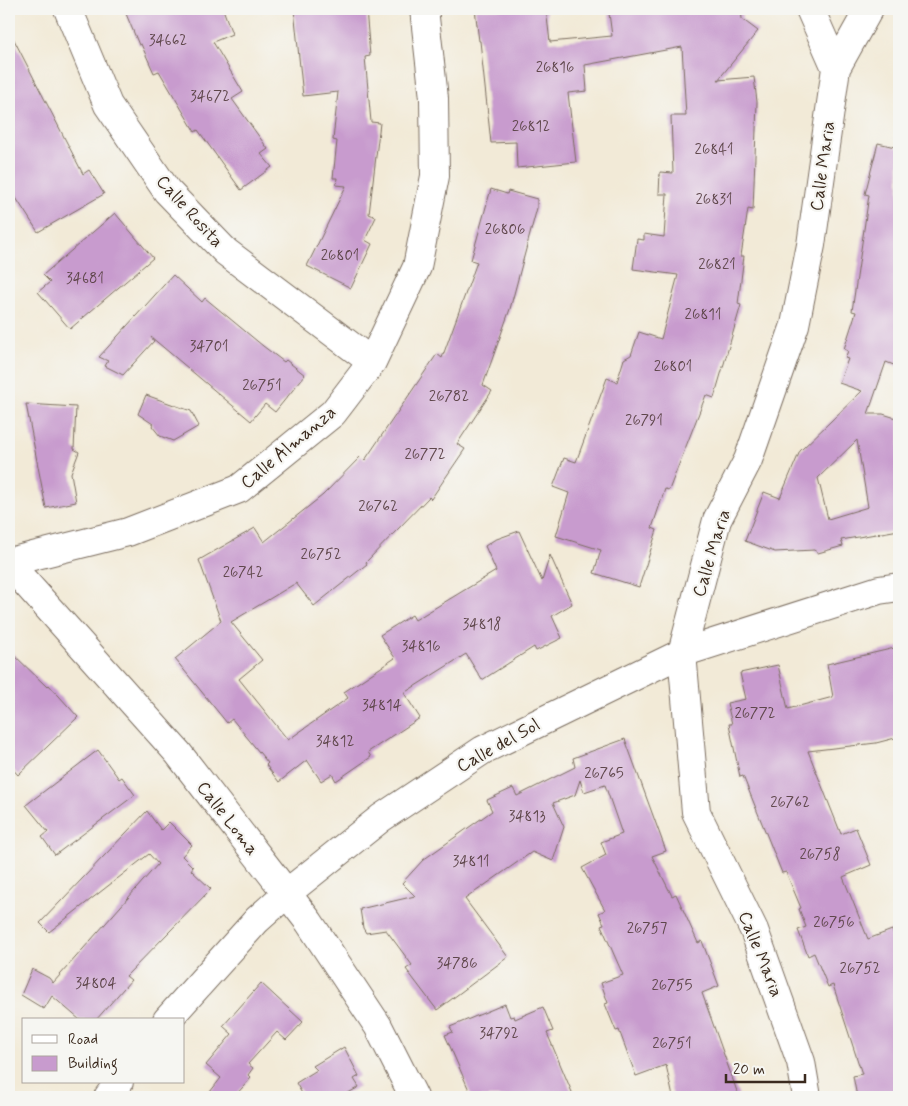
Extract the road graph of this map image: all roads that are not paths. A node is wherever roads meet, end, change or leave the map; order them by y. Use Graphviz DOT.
graph roads {
  1 [pos="68,9"];
  2 [pos="424,9"];
  3 [pos="810,9"];
  4 [pos="869,9"];
  5 [pos="836,68"];
  6 [pos="372,362"];
  7 [pos="9,563"];
  8 [pos="899,588"];
  9 [pos="682,653"];
  10 [pos="287,893"];
  11 [pos="169,1018"];
  12 [pos="118,1084"];
  13 [pos="108,1097"];
  14 [pos="414,1097"];
  15 [pos="807,1097"];
  1 -- 6 [label="street, Calle Rosita"];
  2 -- 6 [label="street, Calle Almanza"];
  3 -- 5 [label="street"];
  4 -- 5 [label="street, Calle Maria"];
  5 -- 9 [label="street, Calle Maria"];
  6 -- 7 [label="street, Calle Almanza"];
  7 -- 10 [label="street, Calle Loma"];
  8 -- 9 [label="street, Calle del Sol"];
  9 -- 10 [label="street, Calle del Sol"];
  9 -- 15 [label="street, Calle Maria"];
  10 -- 11 [label="street, Calle del Sol"];
  10 -- 14 [label="street, Calle Loma"];
  12 -- 13 [label="street"];
}
